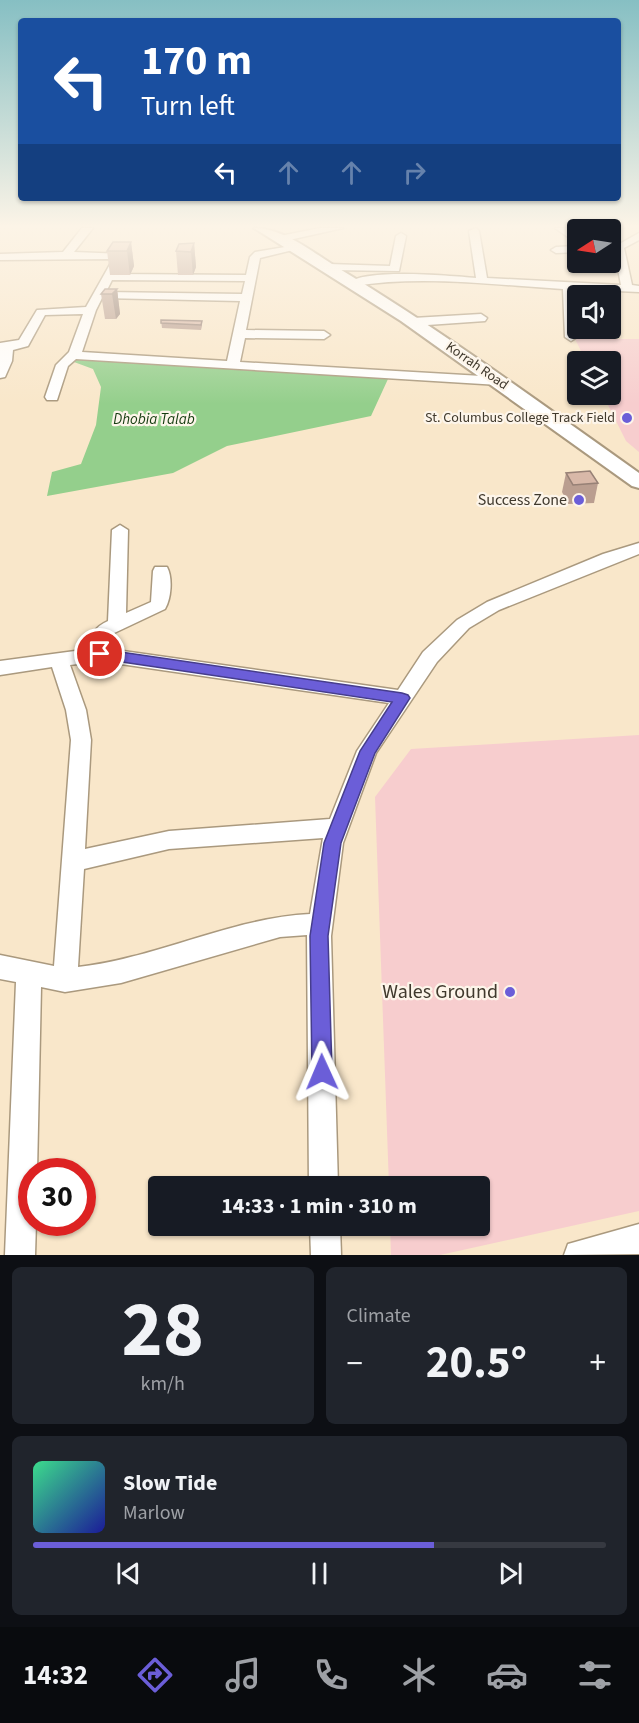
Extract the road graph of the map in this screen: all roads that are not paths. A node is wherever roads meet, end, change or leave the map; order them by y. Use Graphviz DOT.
graph roads {
  1 [pos="103,287"];
  2 [pos="248,287"];
  3 [pos="359,287"];
  4 [pos="98,295"];
  5 [pos="246,298"];
  6 [pos="90,310"];
  7 [pos="482,318"];
  8 [pos="412,322"];
  9 [pos="239,334"];
  10 [pos="324,335"];
  11 [pos="3,347"];
  12 [pos="75,353"];
  13 [pos="233,365"];
  14 [pos="0,374"];
  15 [pos="499,381"];
  16 [pos="52,397"];
  17 [pos="639,482"];
  18 [pos="120,530"];
  19 [pos="639,548"];
  20 [pos="161,571"];
  21 [pos="117,624"];
  22 [pos="100,654"];
  23 [pos="59,659"];
  24 [pos="0,668"];
  25 [pos="402,698"];
  26 [pos="338,828"];
  27 [pos="73,862"];
  28 [pos="320,924"];
  29 [pos="0,967"];
  30 [pos="29,972"];
  31 [pos="65,980"];
  32 [pos="324,1176"];
  33 [pos="325,1236"];
  34 [pos="639,1239"];
  35 [pos="20,1255"];
  36 [pos="326,1255"];
  37 [pos="579,1255"];
  1 -- 4 [label="street"];
  2 -- 5 [label="street"];
  3 -- 8 [label="main road, Korrah Road"];
  4 -- 5 [label="street"];
  4 -- 6 [label="street"];
  5 -- 9 [label="street"];
  6 -- 11 [label="street"];
  6 -- 12 [label="street"];
  7 -- 8 [label="street"];
  8 -- 15 [label="main road, Korrah Road"];
  9 -- 10 [label="street"];
  9 -- 13 [label="street"];
  11 -- 14 [label="street"];
  12 -- 13 [label="street"];
  12 -- 16 [label="street"];
  13 -- 15 [label="street"];
  15 -- 17 [label="main road, Korrah Road"];
  18 -- 21 [label="street"];
  19 -- 25 [label="street"];
  20 -- 21 [label="street"];
  21 -- 22 [label="street"];
  22 -- 23 [label="street"];
  22 -- 25 [label="street"];
  23 -- 24 [label="street"];
  23 -- 27 [label="street"];
  25 -- 26 [label="street"];
  26 -- 27 [label="street"];
  26 -- 28 [label="street"];
  27 -- 31 [label="street"];
  28 -- 31 [label="street"];
  28 -- 32 [label="street"];
  29 -- 30 [label="street"];
  30 -- 31 [label="street"];
  30 -- 35 [label="street"];
  33 -- 36 [label="street"];
  34 -- 37 [label="street"];
}
